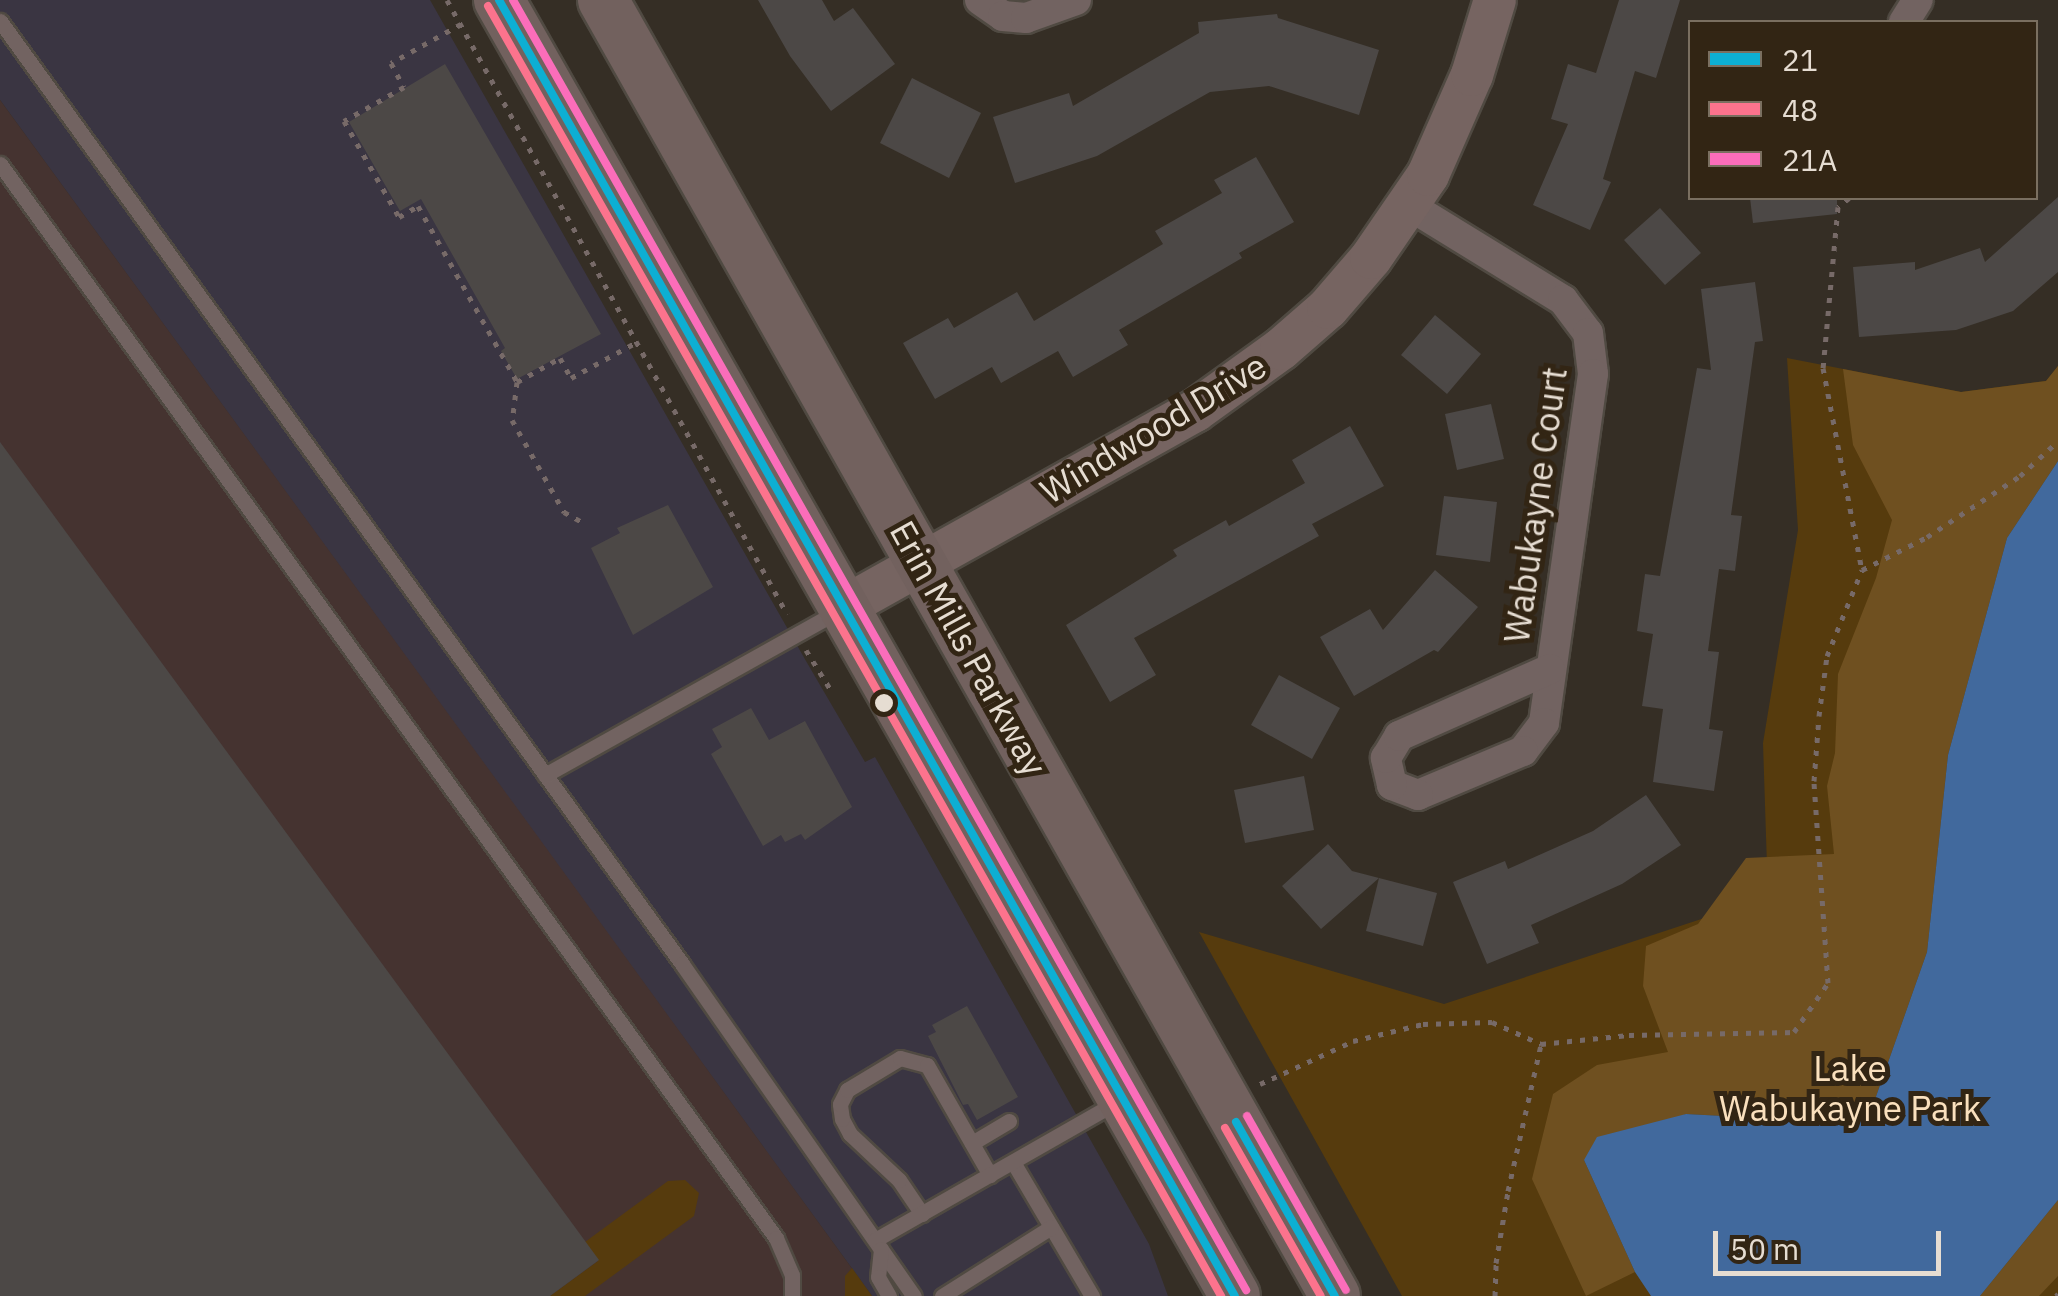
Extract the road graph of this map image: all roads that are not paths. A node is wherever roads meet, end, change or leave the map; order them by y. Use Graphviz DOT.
graph roads {
  1 [pos="602,0"];
  2 [pos="980,0"];
  3 [pos="1076,0"];
  4 [pos="1496,0"];
  5 [pos="480,12"];
  6 [pos="0,21"];
  7 [pos="0,164"];
  8 [pos="1410,206"];
  9 [pos="922,564"];
  10 [pos="844,607"];
  11 [pos="1550,669"];
  12 [pos="544,775"];
  13 [pos="1123,1099"];
  14 [pos="1009,1121"];
  15 [pos="972,1143"];
  16 [pos="1013,1162"];
  17 [pos="990,1175"];
  18 [pos="922,1214"];
  19 [pos="1051,1227"];
  20 [pos="878,1244"];
  21 [pos="944,1295"];
  22 [pos="792,1296"];
  23 [pos="889,1296"];
  24 [pos="914,1296"];
  25 [pos="1092,1296"];
  26 [pos="1235,1296"];
  27 [pos="1335,1296"];
  1 -- 9 [label="main road, Erin Mills Parkway"];
  2 -- 3 [label="street"];
  4 -- 8 [label="street, Windwood Drive"];
  5 -- 10 [label="main road"];
  6 -- 12 [label="lane"];
  7 -- 22 [label="lane"];
  8 -- 9 [label="street, Windwood Drive"];
  8 -- 11 [label="street, Wabukayne Court"];
  9 -- 10 [label="street, Windwood Drive"];
  9 -- 27 [label="main road, Erin Mills Parkway"];
  10 -- 12 [label="lane"];
  10 -- 13 [label="main road"];
  11 -- 11 [label="street, Wabukayne Court"];
  12 -- 20 [label="lane"];
  13 -- 16 [label="lane"];
  13 -- 26 [label="main road"];
  14 -- 15 [label="lane"];
  15 -- 17 [label="lane"];
  15 -- 18 [label="lane"];
  16 -- 17 [label="lane"];
  16 -- 19 [label="lane"];
  17 -- 18 [label="lane"];
  18 -- 20 [label="lane"];
  19 -- 21 [label="lane"];
  19 -- 25 [label="lane"];
  20 -- 23 [label="lane"];
  20 -- 24 [label="lane"];
}
